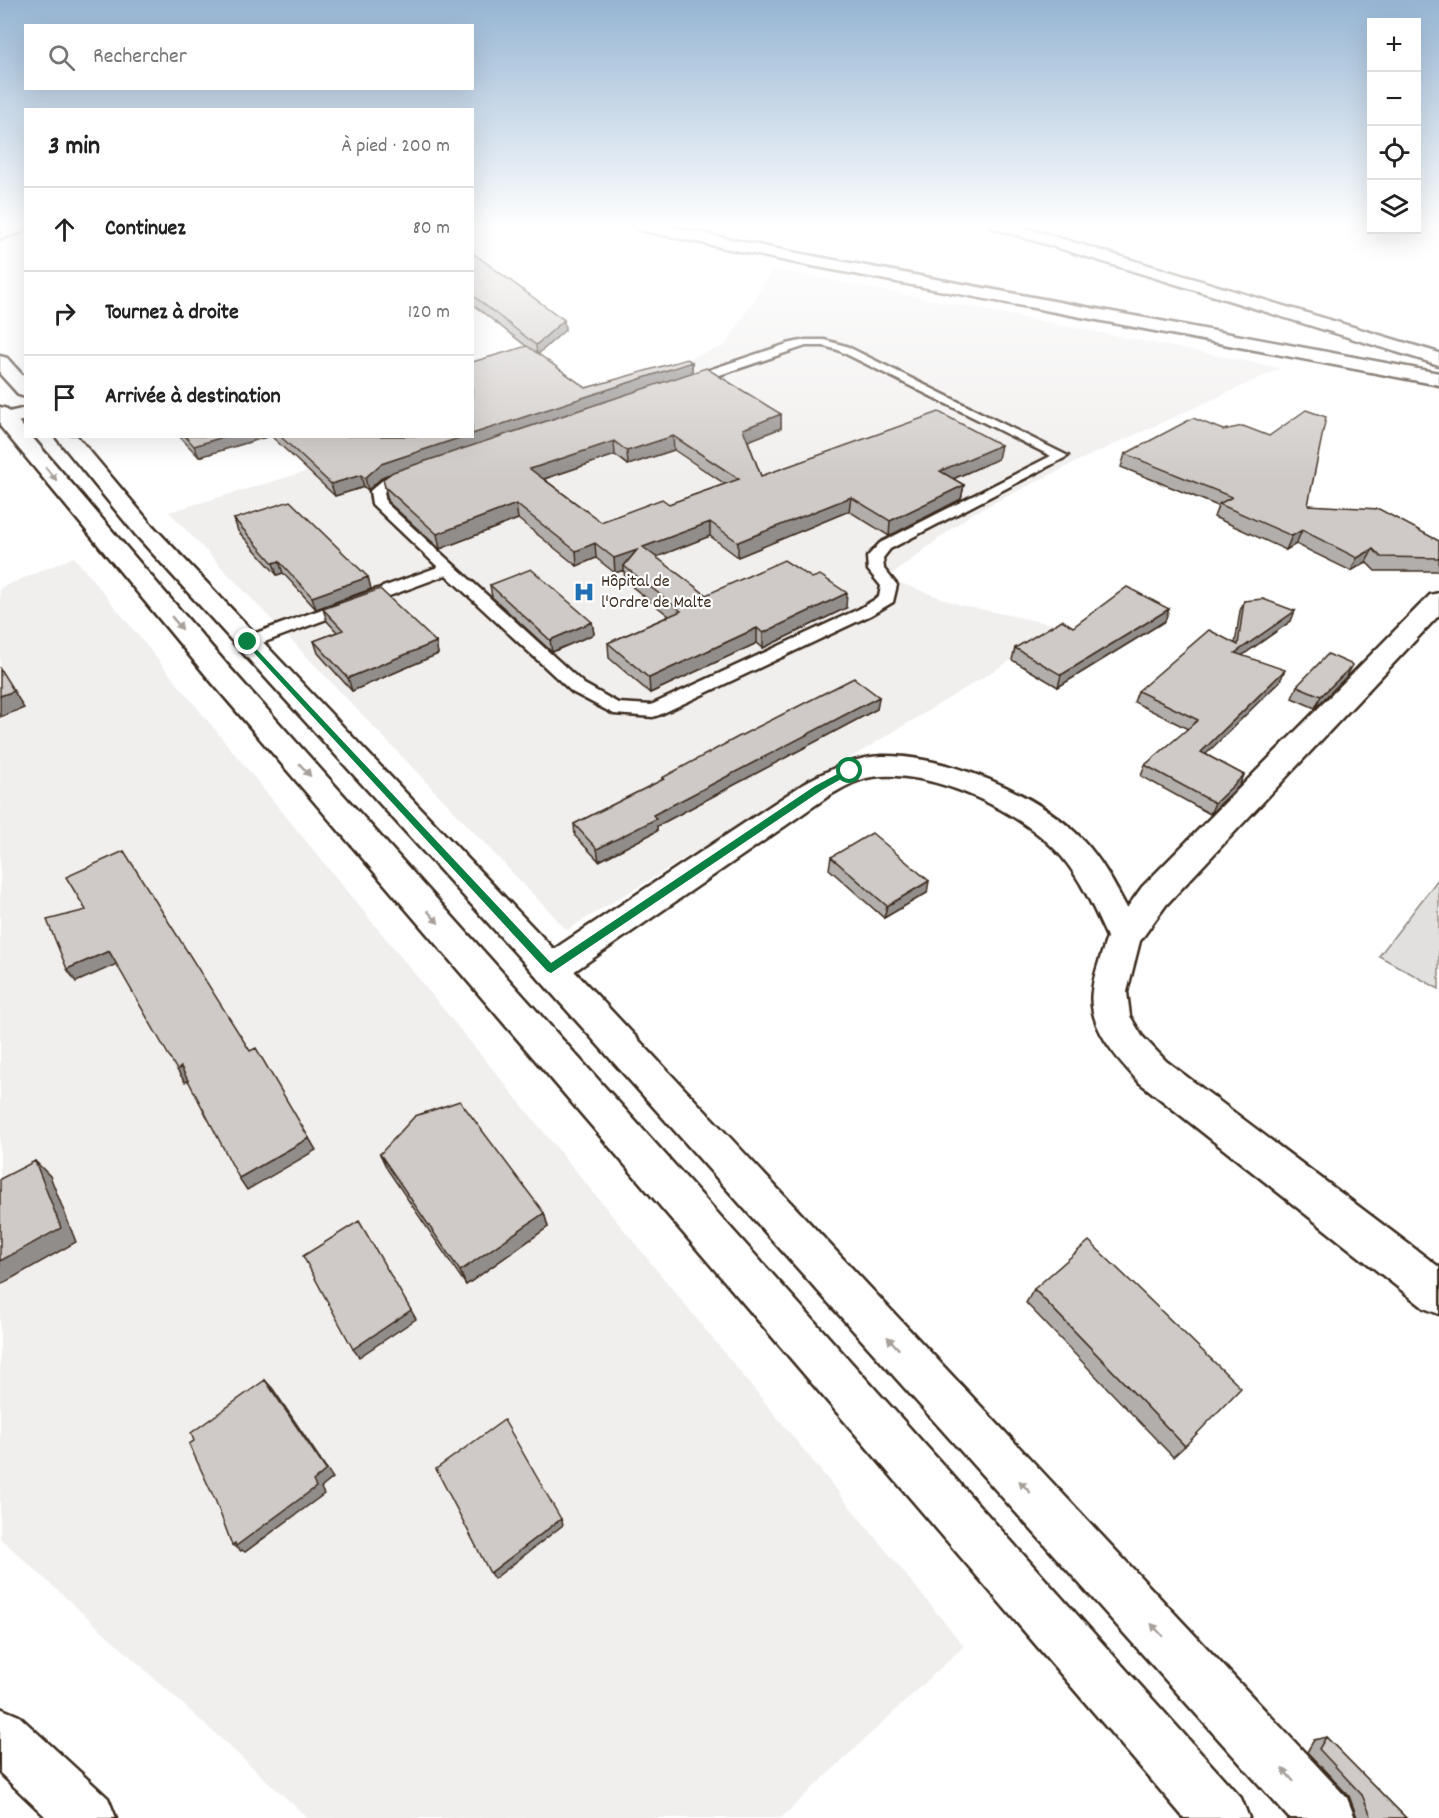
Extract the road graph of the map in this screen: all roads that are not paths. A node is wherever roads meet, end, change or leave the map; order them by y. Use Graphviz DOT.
graph roads {
  1 [pos="1072,310"];
  2 [pos="1277,310"];
  3 [pos="1439,359"];
  4 [pos="0,362"];
  5 [pos="1439,379"];
  6 [pos="14,409"];
  7 [pos="24,422"];
  8 [pos="37,438"];
  9 [pos="67,438"];
  10 [pos="450,568"];
  11 [pos="1439,600"];
  12 [pos="248,642"];
  13 [pos="1124,937"];
  14 [pos="551,969"];
  15 [pos="1439,1293"];
  16 [pos="0,1735"];
  17 [pos="88,1818"];
  18 [pos="1221,1818"];
  19 [pos="1327,1818"];
  1 -- 5 [label="street"];
  2 -- 3 [label="street"];
  4 -- 6 [label="street"];
  6 -- 7 [label="street, one-way"];
  8 -- 18 [label="street, one-way"];
  9 -- 12 [label="street"];
  10 -- 10 [label="lane"];
  10 -- 12 [label="lane"];
  11 -- 13 [label="street"];
  12 -- 14 [label="street"];
  13 -- 14 [label="street"];
  13 -- 15 [label="street"];
  19 -- 14 [label="street, one-way"];
  16 -- 17 [label="street"];
}
